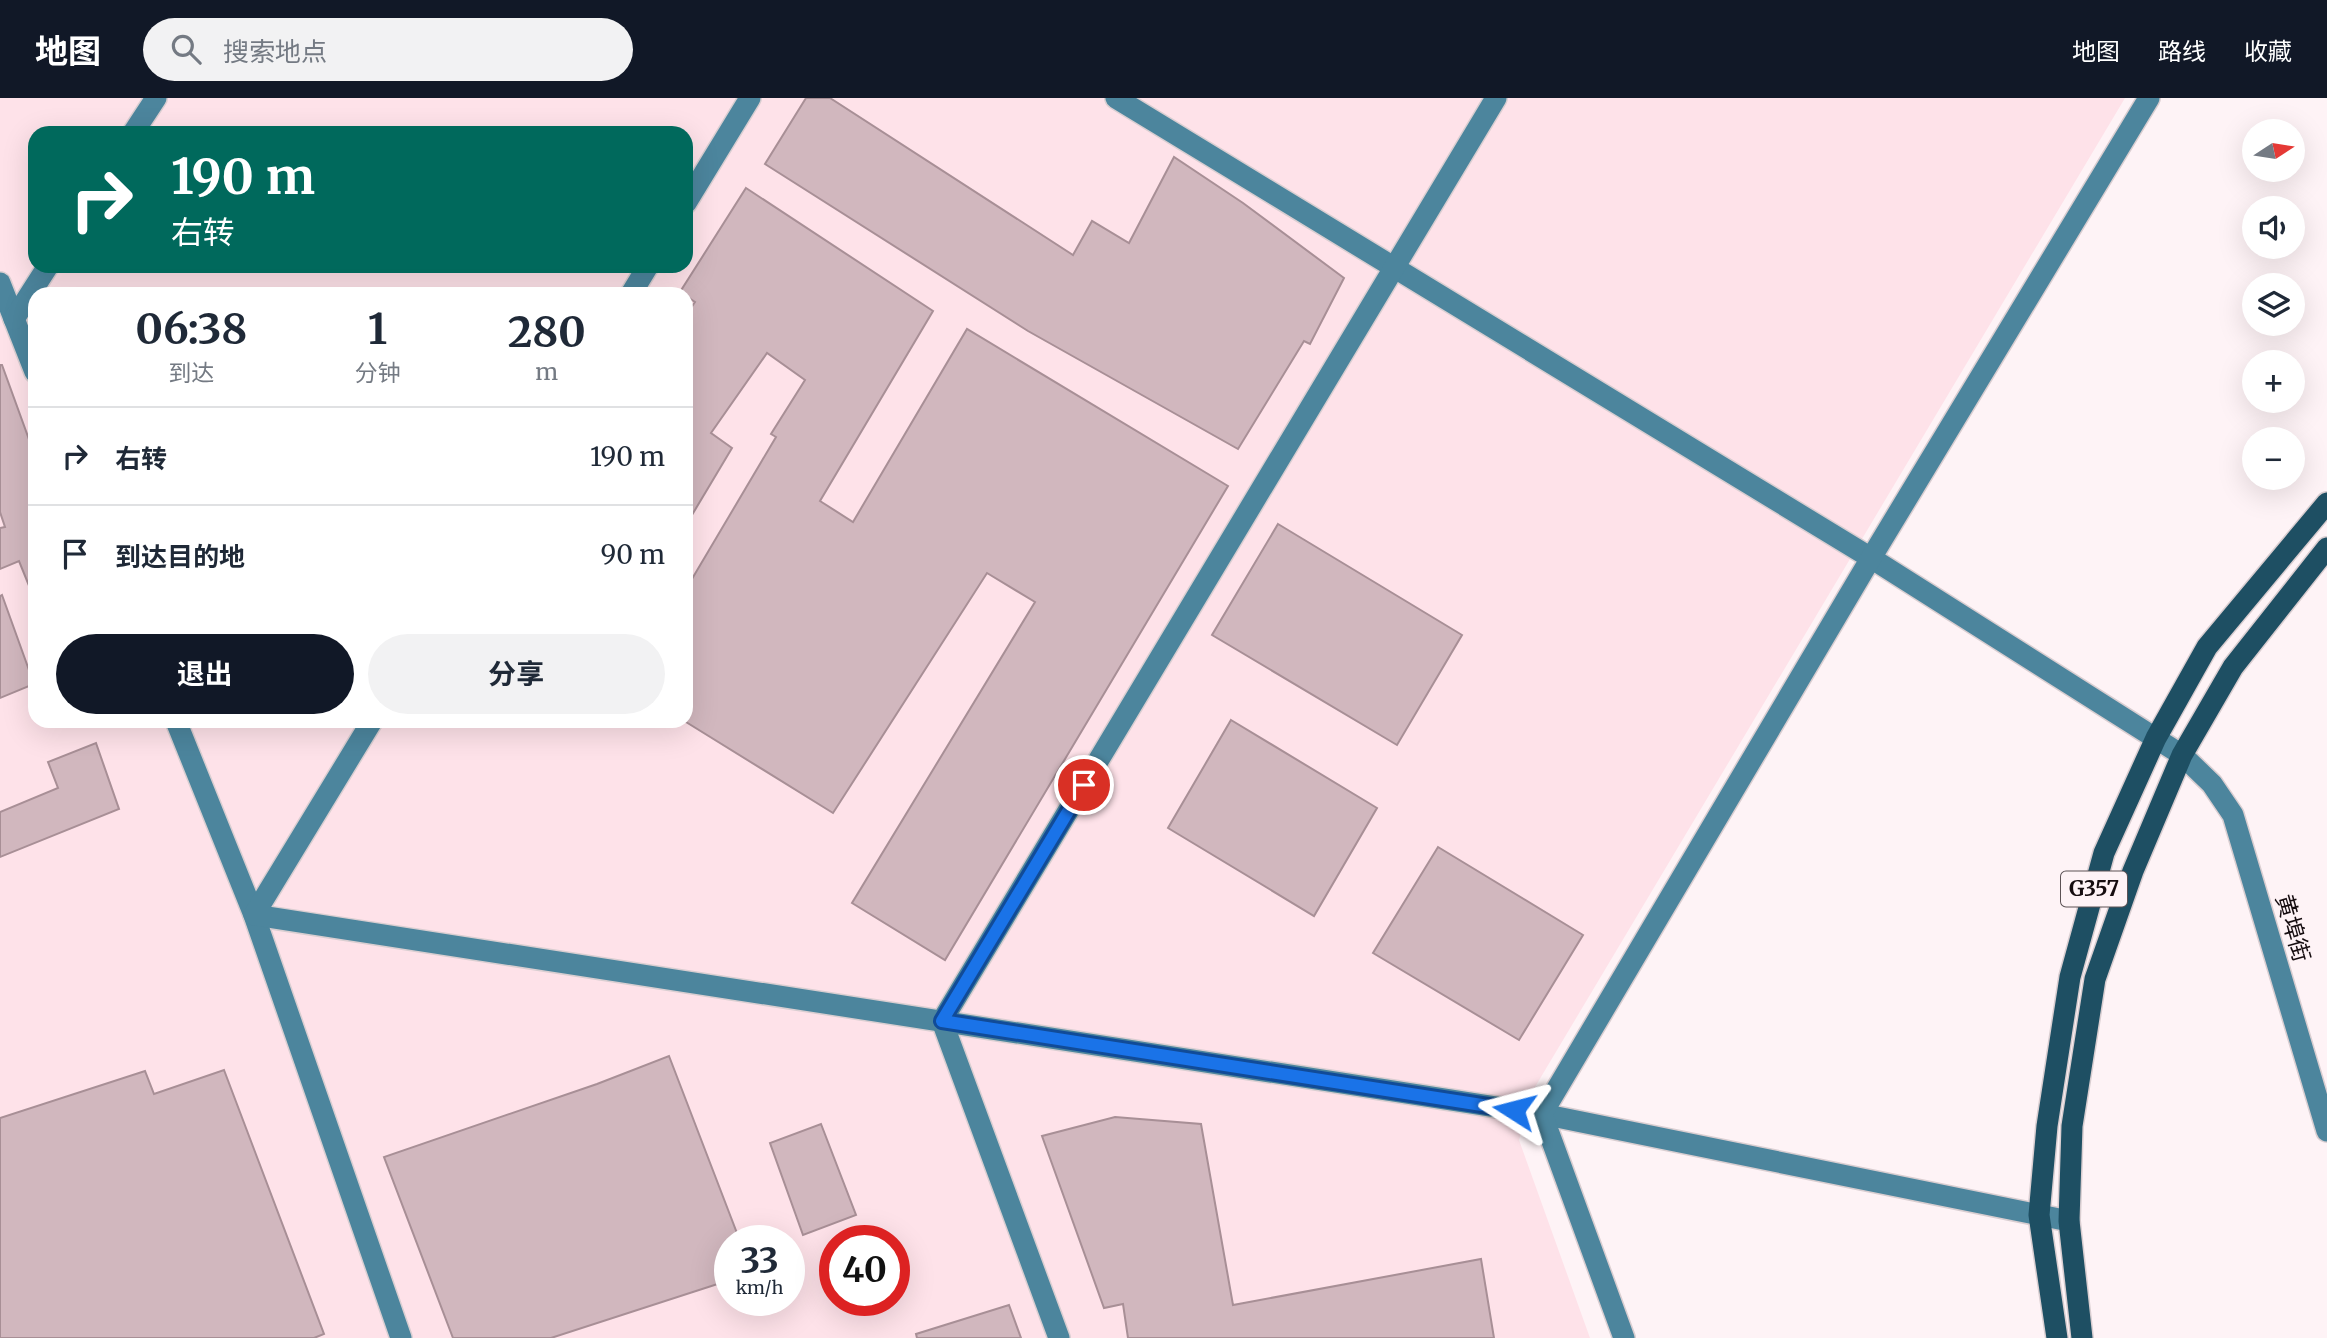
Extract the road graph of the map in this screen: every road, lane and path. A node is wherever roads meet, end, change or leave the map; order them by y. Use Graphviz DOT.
graph roads {
  1 [pos="156,98"];
  2 [pos="750,98"];
  3 [pos="1116,98"];
  4 [pos="1496,98"];
  5 [pos="2149,98"];
  6 [pos="138,126"];
  7 [pos="693,192"];
  8 [pos="1396,267"];
  9 [pos="0,283"];
  10 [pos="28,297"];
  11 [pos="14,319"];
  12 [pos="28,354"];
  13 [pos="2327,503"];
  14 [pos="2327,548"];
  15 [pos="1871,558"];
  16 [pos="179,728"];
  17 [pos="368,728"];
  18 [pos="2156,738"];
  19 [pos="2182,755"];
  20 [pos="254,915"];
  21 [pos="942,1021"];
  22 [pos="1542,1114"];
  23 [pos="2327,1131"];
  24 [pos="2039,1215"];
  25 [pos="2069,1221"];
  26 [pos="401,1338"];
  27 [pos="1059,1338"];
  28 [pos="1624,1338"];
  29 [pos="2057,1338"];
  30 [pos="2082,1338"];
  1 -- 6 [label="street"];
  2 -- 7 [label="street"];
  3 -- 8 [label="street, 黄埠街"];
  4 -- 8 [label="street"];
  5 -- 15 [label="street"];
  8 -- 15 [label="street, 黄埠街"];
  8 -- 21 [label="street"];
  9 -- 11 [label="street"];
  10 -- 11 [label="street"];
  11 -- 12 [label="street"];
  13 -- 18 [label="highway, G357"];
  14 -- 19 [label="highway, G357"];
  15 -- 18 [label="street, 黄埠街"];
  15 -- 22 [label="street"];
  16 -- 20 [label="street"];
  17 -- 20 [label="street"];
  18 -- 19 [label="street, 黄埠街"];
  18 -- 24 [label="highway, G357"];
  19 -- 23 [label="street, 黄埠街"];
  19 -- 25 [label="highway, G357"];
  20 -- 21 [label="street"];
  20 -- 26 [label="street"];
  21 -- 22 [label="street"];
  21 -- 27 [label="street"];
  22 -- 24 [label="street"];
  22 -- 28 [label="street"];
  24 -- 25 [label="street"];
  24 -- 29 [label="highway, G357"];
  25 -- 30 [label="highway, G357"];
}
